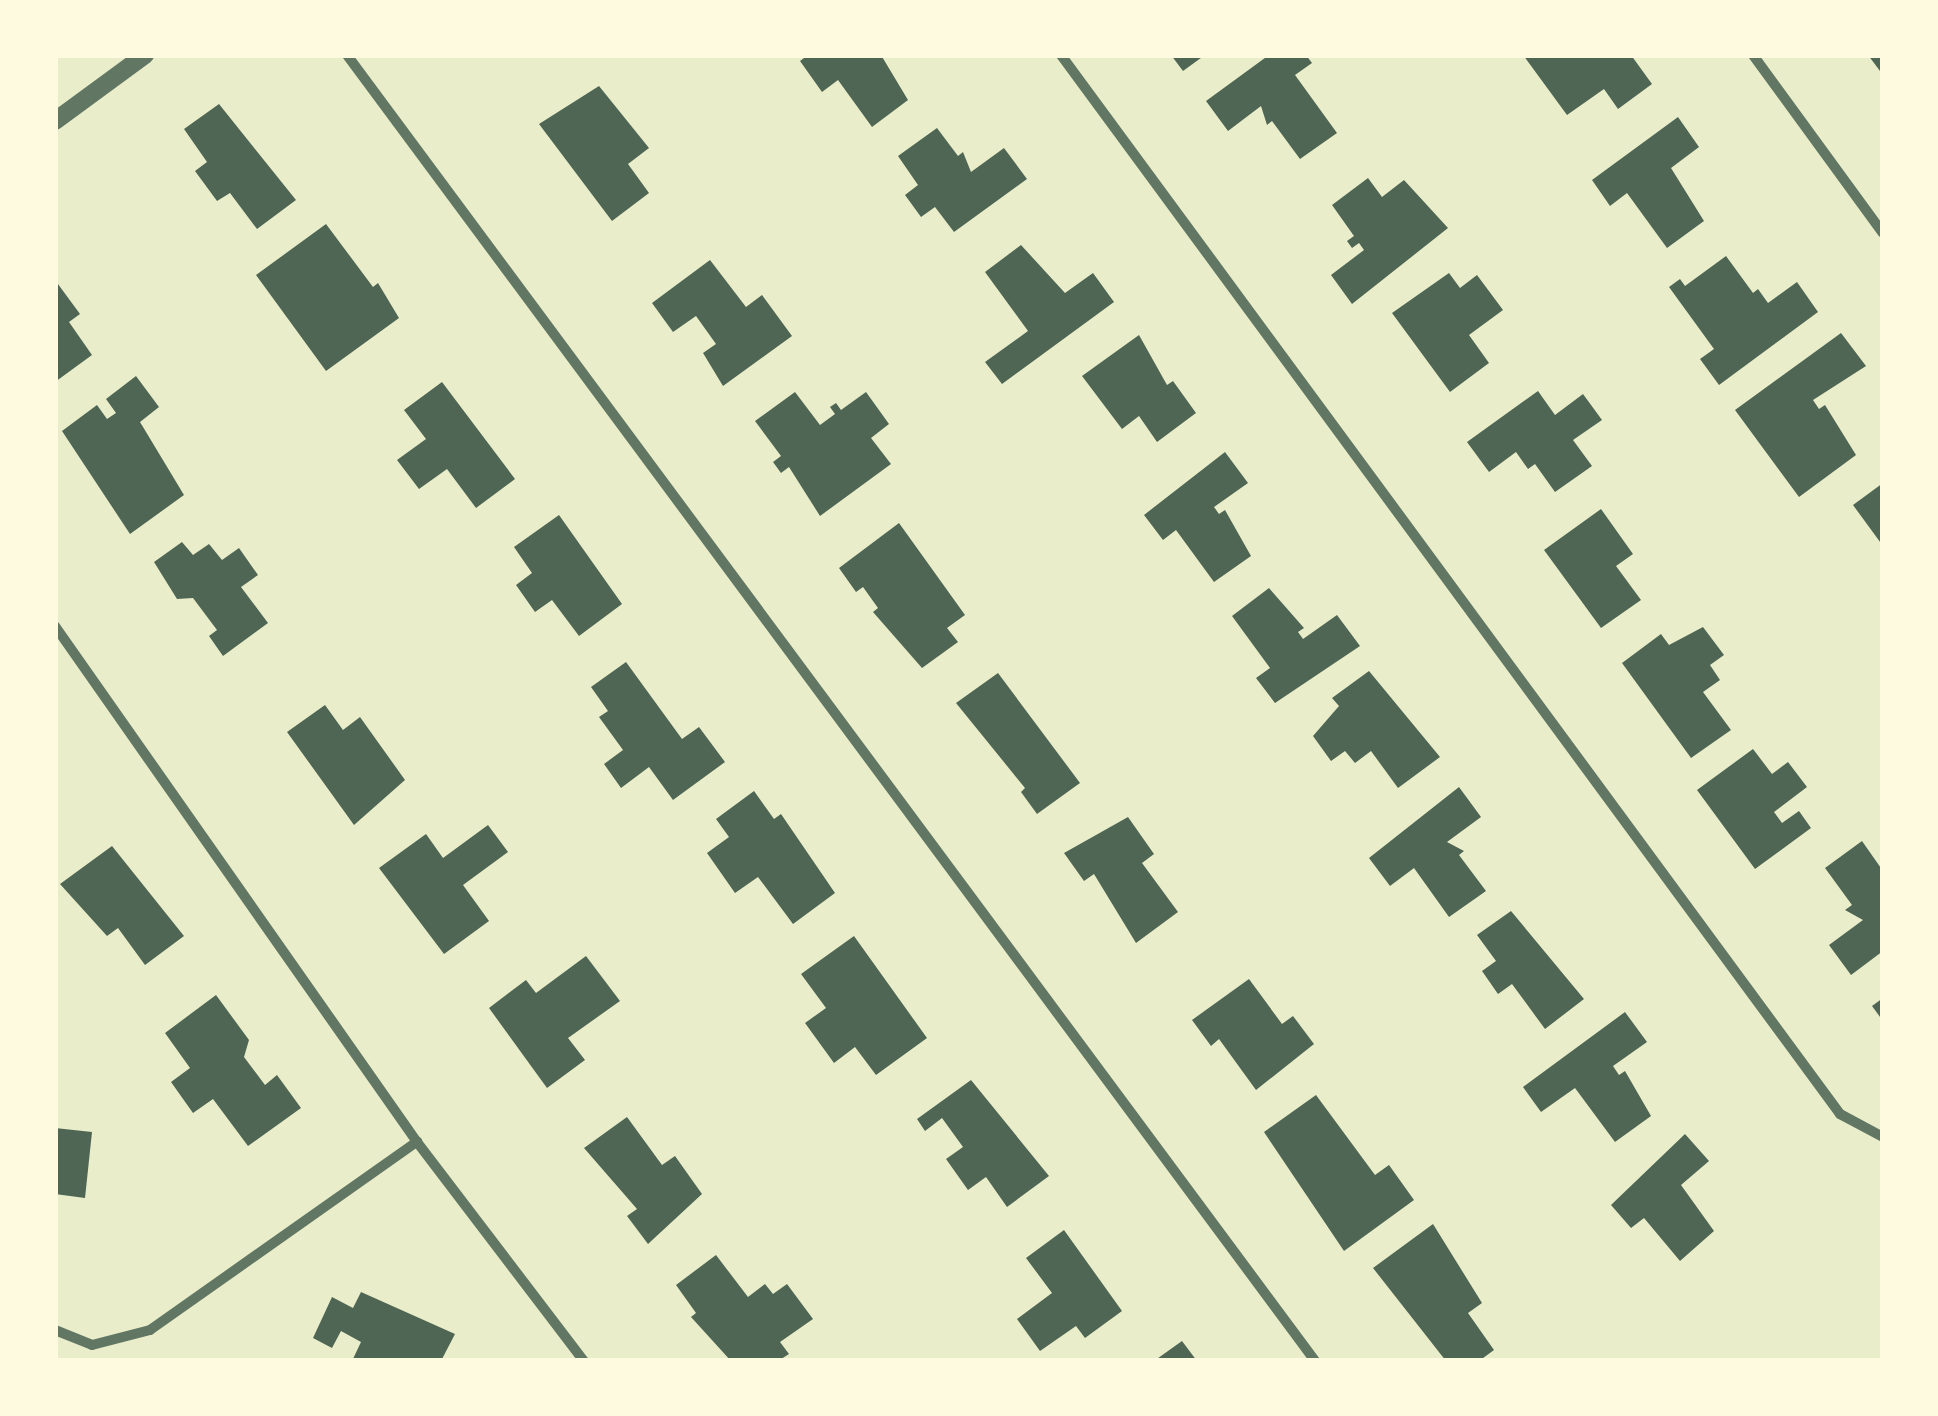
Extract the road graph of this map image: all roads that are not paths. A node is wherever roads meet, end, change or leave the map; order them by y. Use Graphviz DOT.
graph roads {
  1 [pos="145,55"];
  2 [pos="347,55"];
  3 [pos="1061,55"];
  4 [pos="1752,55"];
  5 [pos="55,120"];
  6 [pos="1883,233"];
  7 [pos="55,626"];
  8 [pos="1883,1137"];
  9 [pos="417,1142"];
  10 [pos="55,1330"];
  11 [pos="584,1361"];
  12 [pos="1315,1361"];
  1 -- 5 [label="street"];
  2 -- 12 [label="street"];
  3 -- 8 [label="street"];
  4 -- 6 [label="street"];
  7 -- 9 [label="street"];
  9 -- 10 [label="street"];
  9 -- 11 [label="street"];
}
